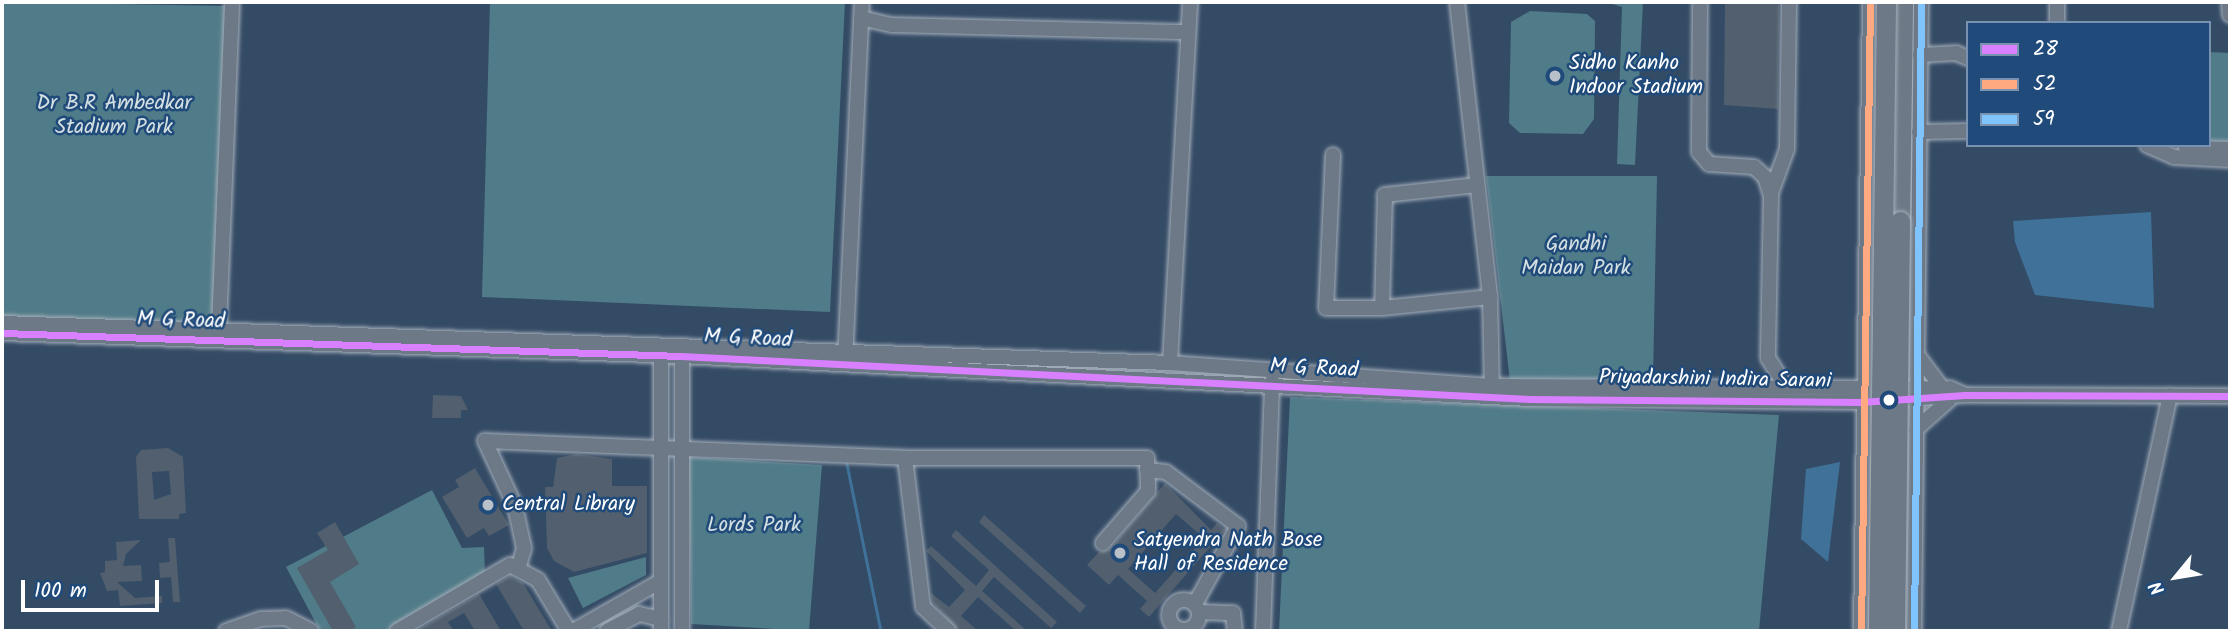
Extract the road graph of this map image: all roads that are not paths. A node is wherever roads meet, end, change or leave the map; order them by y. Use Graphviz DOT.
graph roads {
  1 [pos="232,2"];
  2 [pos="862,2"];
  3 [pos="1190,2"];
  4 [pos="1457,2"];
  5 [pos="1700,2"];
  6 [pos="1789,2"];
  7 [pos="1870,2"];
  8 [pos="1886,2"];
  9 [pos="1903,2"];
  10 [pos="1921,2"];
  11 [pos="2057,2"];
  12 [pos="2067,2"];
  13 [pos="2229,2"];
  14 [pos="2230,15"];
  15 [pos="861,18"];
  16 [pos="2057,21"];
  17 [pos="2066,21"];
  18 [pos="1188,32"];
  19 [pos="1920,55"];
  20 [pos="1966,57"];
  21 [pos="1966,131"];
  22 [pos="1919,132"];
  23 [pos="2152,147"];
  24 [pos="2199,147"];
  25 [pos="2230,149"];
  26 [pos="1332,155"];
  27 [pos="2230,160"];
  28 [pos="1477,185"];
  29 [pos="1770,196"];
  30 [pos="1490,297"];
  31 [pos="1382,308"];
  32 [pos="2,323"];
  33 [pos="219,328"];
  34 [pos="2,333"];
  35 [pos="661,350"];
  36 [pos="682,351"];
  37 [pos="1918,356"];
  38 [pos="845,359"];
  39 [pos="1170,363"];
  40 [pos="1862,367"];
  41 [pos="1273,370"];
  42 [pos="1786,387"];
  43 [pos="1861,387"];
  44 [pos="1272,388"];
  45 [pos="1492,391"];
  46 [pos="1828,394"];
  47 [pos="1917,394"];
  48 [pos="1946,394"];
  49 [pos="2170,395"];
  50 [pos="2230,396"];
  51 [pos="1861,402"];
  52 [pos="1861,423"];
  53 [pos="1915,430"];
  54 [pos="657,449"];
  55 [pos="680,449"];
  56 [pos="905,458"];
  57 [pos="1147,470"];
  58 [pos="1103,543"];
  59 [pos="519,566"];
  60 [pos="661,581"];
  61 [pos="661,597"];
  62 [pos="681,597"];
  63 [pos="636,599"];
  64 [pos="1197,608"];
  65 [pos="639,614"];
  66 [pos="682,624"];
  67 [pos="661,625"];
  68 [pos="1178,630"];
  69 [pos="226,631"];
  70 [pos="311,631"];
  71 [pos="397,631"];
  72 [pos="571,631"];
  73 [pos="607,631"];
  74 [pos="949,631"];
  75 [pos="1235,631"];
  76 [pos="1263,631"];
  77 [pos="1861,631"];
  78 [pos="1878,631"];
  79 [pos="1895,631"];
  80 [pos="1914,631"];
  81 [pos="2119,631"];
  1 -- 33 [label="street"];
  2 -- 15 [label="street"];
  3 -- 18 [label="street"];
  4 -- 28 [label="street"];
  5 -- 29 [label="street"];
  6 -- 29 [label="street"];
  7 -- 40 [label="street"];
  8 -- 78 [label="highway, bridge"];
  9 -- 79 [label="highway, bridge"];
  10 -- 19 [label="street"];
  11 -- 16 [label="street"];
  12 -- 17 [label="street"];
  13 -- 14 [label="street"];
  15 -- 18 [label="street"];
  15 -- 38 [label="street"];
  18 -- 39 [label="street"];
  19 -- 20 [label="street"];
  19 -- 22 [label="street"];
  21 -- 22 [label="street"];
  22 -- 37 [label="street"];
  23 -- 27 [label="street"];
  24 -- 25 [label="street"];
  26 -- 31 [label="street"];
  28 -- 30 [label="street"];
  28 -- 31 [label="street"];
  29 -- 42 [label="street"];
  30 -- 31 [label="street"];
  30 -- 45 [label="street"];
  32 -- 33 [label="street"];
  33 -- 35 [label="street"];
  34 -- 35 [label="street, M G Road"];
  35 -- 36 [label="street, M G Road"];
  35 -- 54 [label="street"];
  36 -- 38 [label="street, M G Road"];
  36 -- 55 [label="street"];
  37 -- 47 [label="street"];
  37 -- 48 [label="street"];
  38 -- 39 [label="street, Priyadarshini Indira Sarani"];
  38 -- 44 [label="street, M G Road"];
  39 -- 41 [label="street, Priyadarshini Indira Sarani"];
  40 -- 43 [label="street"];
  40 -- 46 [label="street"];
  41 -- 44 [label="street"];
  41 -- 45 [label="street, Priyadarshini Indira Sarani"];
  42 -- 45 [label="street, Priyadarshini Indira Sarani"];
  42 -- 46 [label="street, Priyadarshini Indira Sarani"];
  43 -- 46 [label="street, Priyadarshini Indira Sarani"];
  43 -- 47 [label="street, Priyadarshini Indira Sarani"];
  43 -- 51 [label="street"];
  44 -- 45 [label="street, M G Road"];
  44 -- 76 [label="street"];
  45 -- 46 [label="street, Priyadarshini Indira Sarani"];
  46 -- 51 [label="street, Priyadarshini Indira Sarani"];
  46 -- 52 [label="street"];
  47 -- 48 [label="street"];
  47 -- 51 [label="street, Priyadarshini Indira Sarani"];
  47 -- 53 [label="street"];
  48 -- 49 [label="street"];
  48 -- 53 [label="street"];
  49 -- 50 [label="street"];
  49 -- 81 [label="street"];
  51 -- 52 [label="street"];
  52 -- 77 [label="street"];
  53 -- 80 [label="street"];
  54 -- 55 [label="street"];
  54 -- 59 [label="street"];
  54 -- 60 [label="street"];
  55 -- 56 [label="street"];
  55 -- 62 [label="street"];
  56 -- 57 [label="street"];
  56 -- 74 [label="street"];
  57 -- 58 [label="street"];
  57 -- 64 [label="street"];
  59 -- 71 [label="street"];
  59 -- 72 [label="street"];
  60 -- 61 [label="street"];
  60 -- 63 [label="street"];
  61 -- 62 [label="street"];
  61 -- 66 [label="street"];
  61 -- 67 [label="street"];
  62 -- 66 [label="street"];
  63 -- 65 [label="street"];
  63 -- 72 [label="street"];
  64 -- 68 [label="street"];
  64 -- 68 [label="street"];
  64 -- 75 [label="street"];
  65 -- 67 [label="street"];
  65 -- 73 [label="street"];
  69 -- 70 [label="street"];
}
